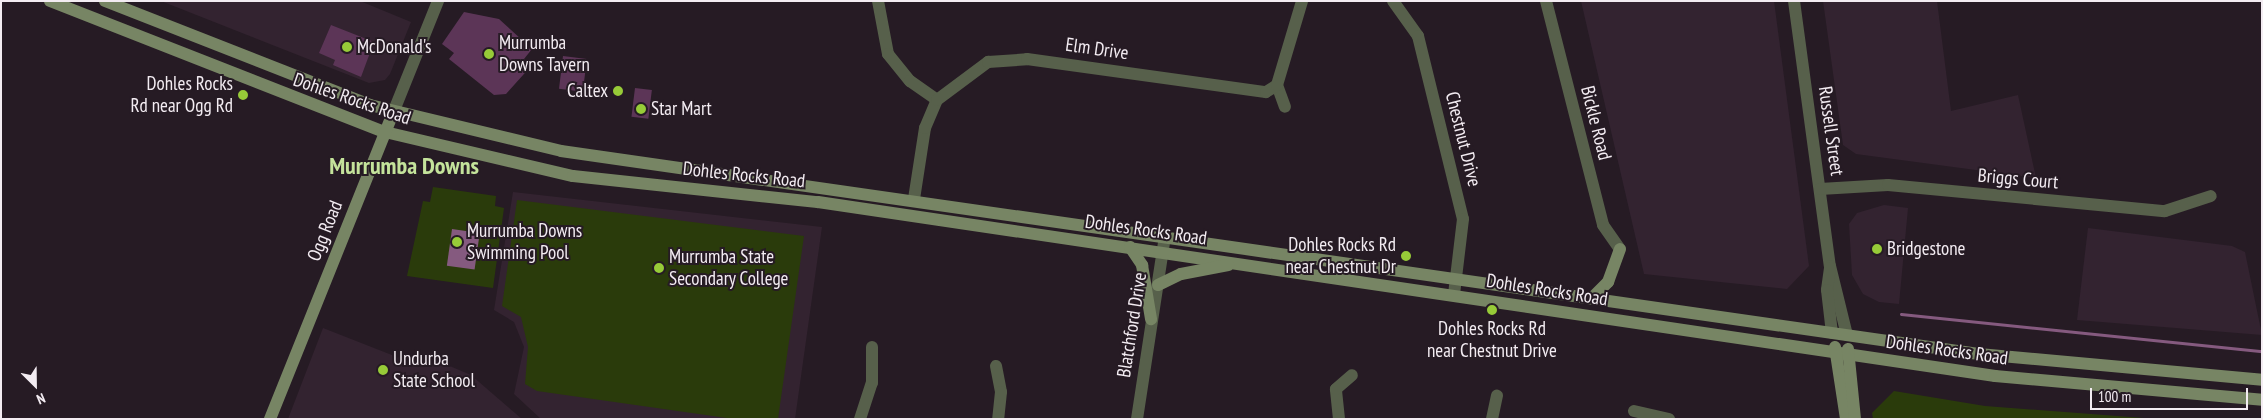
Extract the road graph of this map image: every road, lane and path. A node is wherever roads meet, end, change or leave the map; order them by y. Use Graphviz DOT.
graph roads {
  1 [pos="50,1"];
  2 [pos="105,1"];
  3 [pos="438,1"];
  4 [pos="878,1"];
  5 [pos="1302,1"];
  6 [pos="1393,1"];
  7 [pos="1546,1"];
  8 [pos="1794,1"];
  9 [pos="1277,86"];
  10 [pos="938,100"];
  11 [pos="1285,107"];
  12 [pos="393,113"];
  13 [pos="385,132"];
  14 [pos="1820,189"];
  15 [pos="2211,196"];
  16 [pos="914,199"];
  17 [pos="1165,237"];
  18 [pos="1130,247"];
  19 [pos="1620,249"];
  20 [pos="1163,251"];
  21 [pos="1243,263"];
  22 [pos="1830,266"];
  23 [pos="1456,279"];
  24 [pos="1158,285"];
  25 [pos="1454,294"];
  26 [pos="1592,298"];
  27 [pos="1151,319"];
  28 [pos="1832,333"];
  29 [pos="1847,335"];
  30 [pos="872,347"];
  31 [pos="1843,354"];
  32 [pos="996,366"];
  33 [pos="1352,375"];
  34 [pos="2262,380"];
  35 [pos="1497,396"];
  36 [pos="2262,400"];
  37 [pos="1634,411"];
  38 [pos="270,419"];
  39 [pos="860,419"];
  40 [pos="998,419"];
  41 [pos="1137,419"];
  42 [pos="1339,419"];
  43 [pos="1492,419"];
  44 [pos="1669,419"];
  45 [pos="1846,419"];
  46 [pos="1855,419"];
  1 -- 13 [label="main road, Dohles Rocks Road"];
  2 -- 12 [label="main road, Dohles Rocks Road"];
  3 -- 12 [label="street, Ogg Road"];
  4 -- 10 [label="street"];
  5 -- 9 [label="street"];
  6 -- 23 [label="street, Chestnut Drive"];
  7 -- 19 [label="street, Bickle Road"];
  8 -- 14 [label="street, Russell Street"];
  9 -- 10 [label="street, Elm Drive"];
  9 -- 11 [label="street"];
  10 -- 16 [label="street, Elm Drive"];
  12 -- 13 [label="main road, Ogg Road"];
  12 -- 16 [label="main road, Dohles Rocks Road"];
  13 -- 18 [label="main road, Dohles Rocks Road"];
  13 -- 38 [label="main road, Ogg Road"];
  14 -- 15 [label="street, Briggs Court"];
  14 -- 22 [label="street, Russell Street"];
  16 -- 17 [label="main road, Dohles Rocks Road"];
  17 -- 20 [label="street, Blatchford Drive"];
  17 -- 23 [label="main road, Dohles Rocks Road"];
  18 -- 20 [label="main road, Dohles Rocks Road"];
  18 -- 27 [label="main road"];
  19 -- 26 [label="main road"];
  20 -- 21 [label="main road, Dohles Rocks Road"];
  20 -- 24 [label="street, Blatchford Drive"];
  21 -- 24 [label="main road"];
  21 -- 25 [label="main road, Dohles Rocks Road"];
  22 -- 28 [label="street, Russell Street"];
  22 -- 29 [label="street, Russell Street"];
  23 -- 25 [label="street, Chestnut Drive"];
  23 -- 26 [label="main road, Dohles Rocks Road"];
  24 -- 27 [label="street, Blatchford Drive"];
  25 -- 31 [label="main road, Dohles Rocks Road"];
  26 -- 28 [label="main road, Dohles Rocks Road"];
  27 -- 41 [label="street, Blatchford Drive"];
  28 -- 29 [label="main road, Dohles Rocks Road"];
  28 -- 31 [label="main road"];
  29 -- 31 [label="main road"];
  29 -- 34 [label="main road, Dohles Rocks Road"];
  30 -- 39 [label="street"];
  31 -- 36 [label="main road, Dohles Rocks Road"];
  31 -- 45 [label="main road"];
  31 -- 46 [label="main road"];
  32 -- 40 [label="street"];
  33 -- 42 [label="street"];
  35 -- 43 [label="street"];
  37 -- 44 [label="street"];
}
